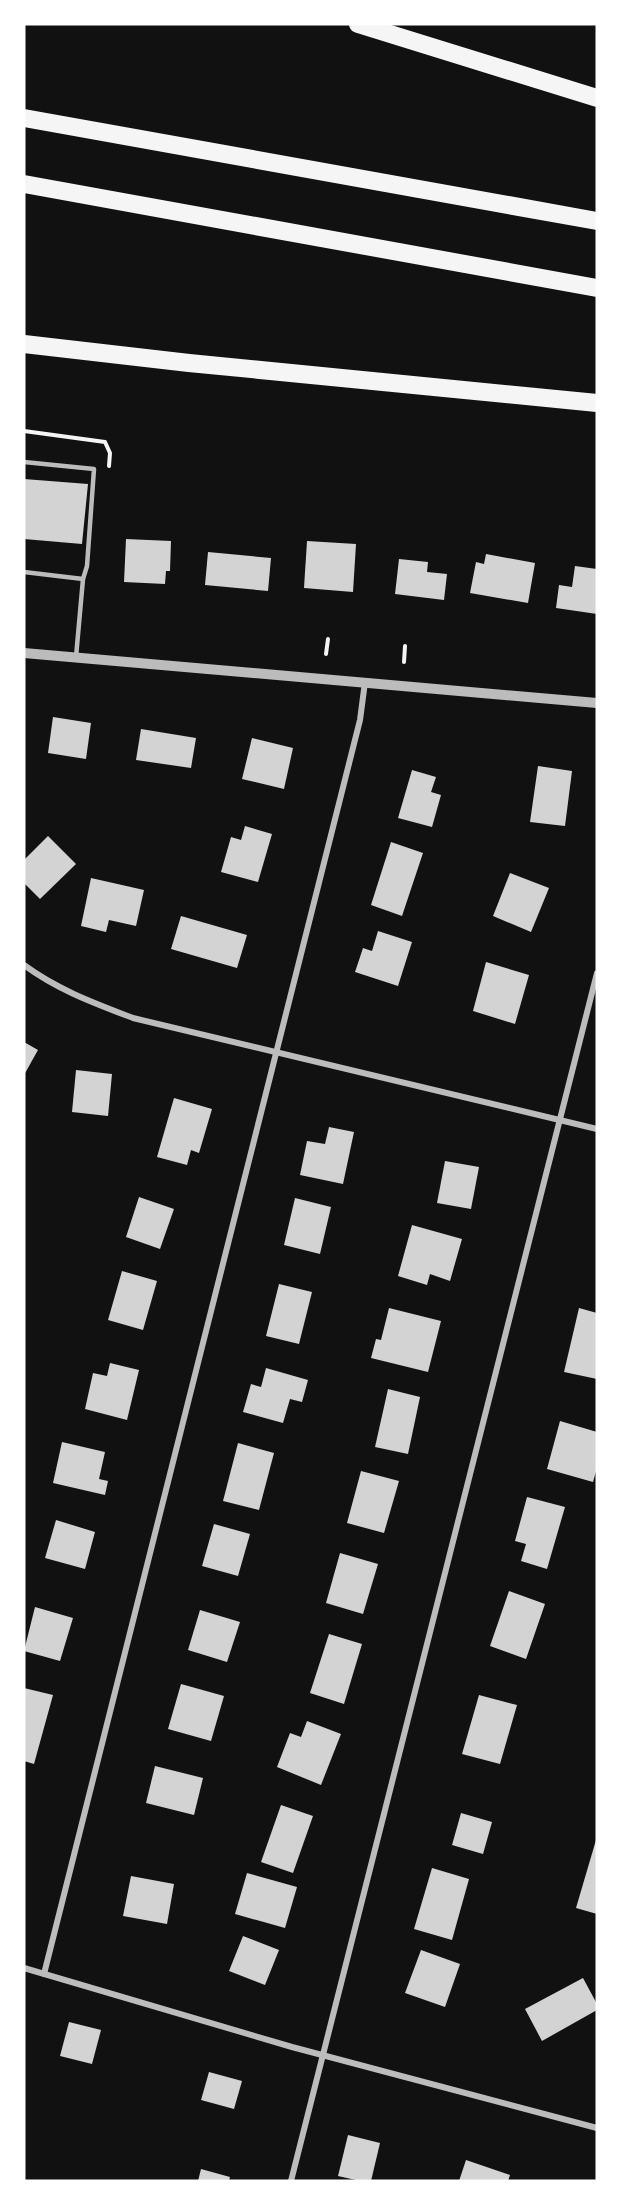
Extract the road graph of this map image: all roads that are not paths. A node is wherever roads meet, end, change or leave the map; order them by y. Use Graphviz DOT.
graph roads {
  1 [pos="358,24"];
  2 [pos="597,98"];
  3 [pos="24,118"];
  4 [pos="24,184"];
  5 [pos="597,221"];
  6 [pos="597,288"];
  7 [pos="24,344"];
  8 [pos="597,403"];
  9 [pos="24,462"];
  10 [pos="24,572"];
  11 [pos="83,579"];
  12 [pos="24,653"];
  13 [pos="76,657"];
  14 [pos="365,682"];
  15 [pos="597,704"];
  16 [pos="24,965"];
  17 [pos="597,973"];
  18 [pos="276,1053"];
  19 [pos="560,1120"];
  20 [pos="597,1128"];
  21 [pos="24,1968"];
  22 [pos="44,1974"];
  23 [pos="322,2055"];
  24 [pos="597,2128"];
  25 [pos="291,2181"];
  1 -- 2 [label="highway"];
  3 -- 5 [label="highway"];
  4 -- 6 [label="highway"];
  7 -- 8 [label="highway"];
  9 -- 11 [label="lane"];
  10 -- 11 [label="lane"];
  11 -- 13 [label="lane"];
  12 -- 13 [label="street"];
  13 -- 14 [label="street"];
  14 -- 15 [label="street"];
  14 -- 18 [label="street"];
  16 -- 18 [label="street"];
  17 -- 19 [label="street"];
  18 -- 19 [label="street"];
  18 -- 22 [label="street"];
  19 -- 20 [label="street"];
  19 -- 23 [label="street"];
  21 -- 22 [label="street"];
  22 -- 23 [label="street"];
  23 -- 24 [label="street"];
  23 -- 25 [label="street"];
}
